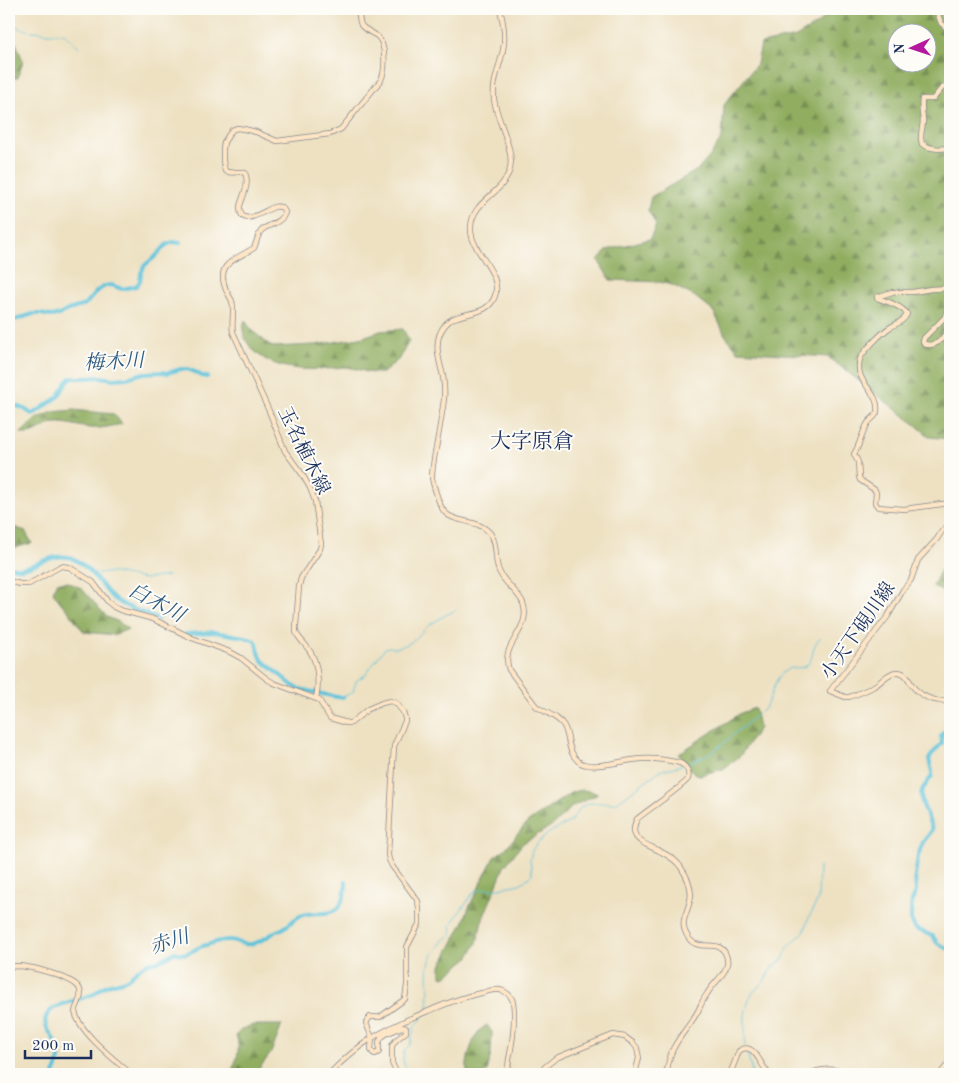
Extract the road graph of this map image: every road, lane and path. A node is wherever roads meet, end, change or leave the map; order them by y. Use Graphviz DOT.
graph roads {
  1 [pos="358,9"];
  2 [pos="500,9"];
  3 [pos="938,9"];
  4 [pos="950,31"];
  5 [pos="950,85"];
  6 [pos="950,148"];
  7 [pos="950,288"];
  8 [pos="950,306"];
  9 [pos="950,328"];
  10 [pos="950,503"];
  11 [pos="950,523"];
  12 [pos="9,581"];
  13 [pos="317,694"];
  14 [pos="949,702"];
  15 [pos="9,967"];
  16 [pos="372,1038"];
  17 [pos="950,1062"];
  18 [pos="131,1074"];
  19 [pos="329,1074"];
  20 [pos="397,1074"];
  21 [pos="510,1074"];
  22 [pos="538,1074"];
  23 [pos="636,1074"];
  24 [pos="666,1074"];
  25 [pos="730,1074"];
  26 [pos="769,1074"];
  27 [pos="808,1074"];
  28 [pos="848,1074"];
  29 [pos="940,1074"];
  1 -- 13 [label="main road, 玉名植木線"];
  2 -- 24 [label="main road"];
  3 -- 4 [label="main road"];
  5 -- 6 [label="main road"];
  7 -- 10 [label="main road"];
  8 -- 9 [label="main road"];
  11 -- 14 [label="main road, 小天下硯川線"];
  12 -- 13 [label="main road"];
  13 -- 16 [label="main road"];
  15 -- 18 [label="main road"];
  16 -- 19 [label="main road"];
  16 -- 20 [label="main road"];
  16 -- 21 [label="main road"];
  17 -- 29 [label="main road"];
  22 -- 23 [label="main road"];
  25 -- 26 [label="main road"];
  27 -- 28 [label="main road"];
}
